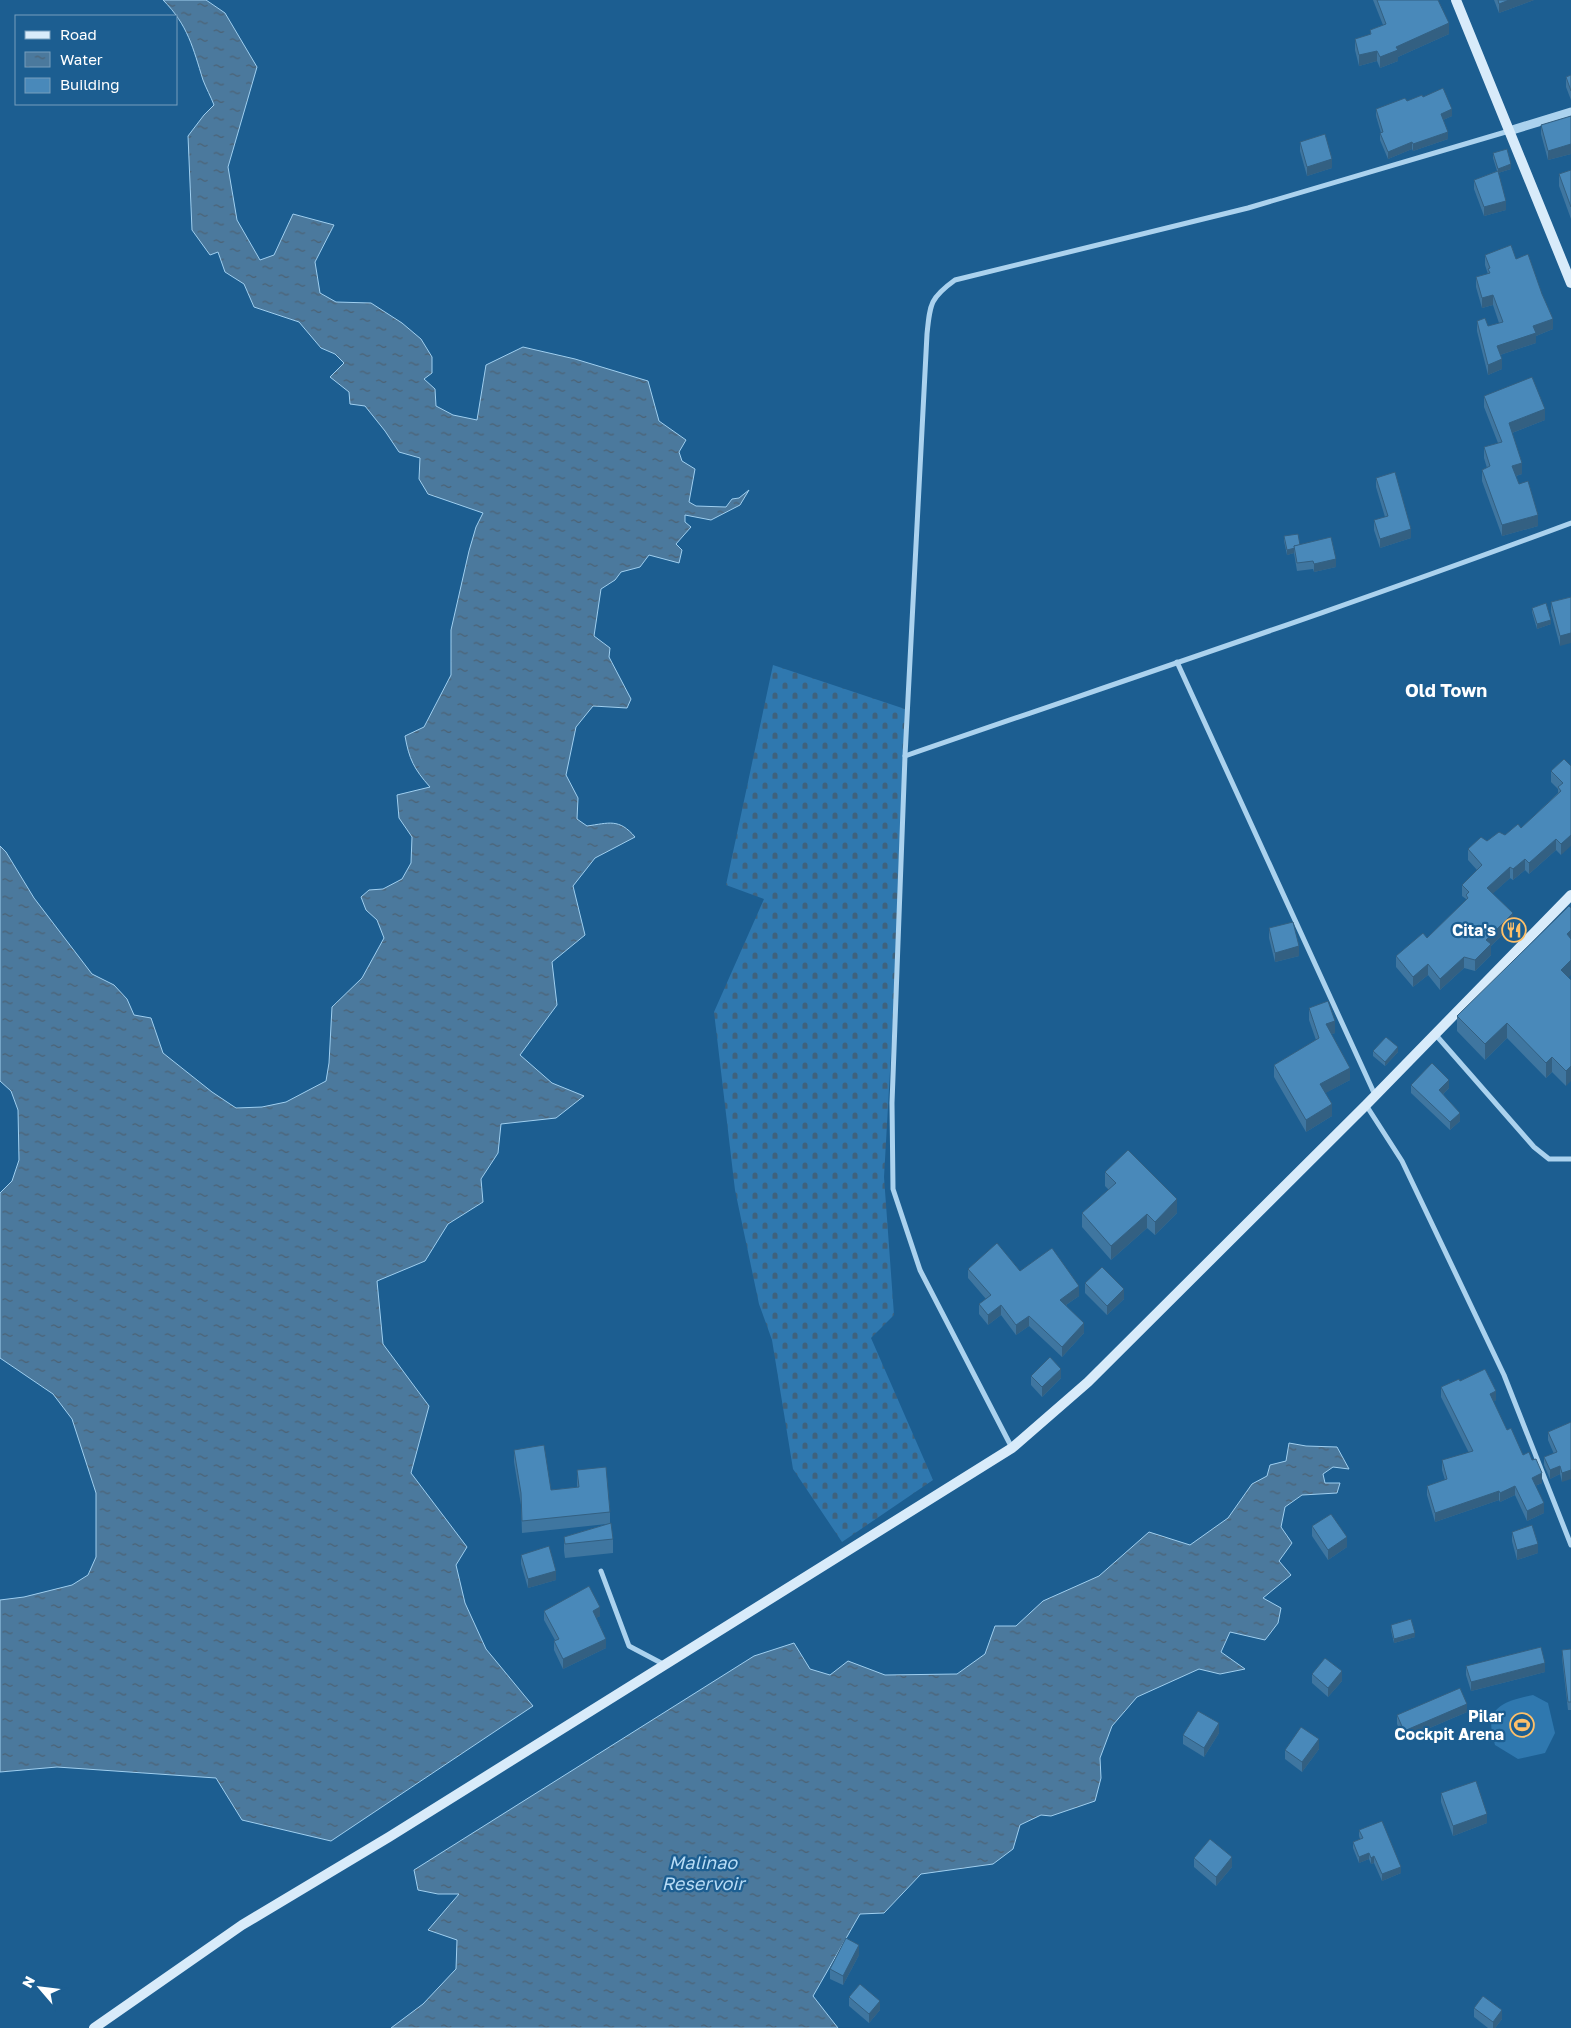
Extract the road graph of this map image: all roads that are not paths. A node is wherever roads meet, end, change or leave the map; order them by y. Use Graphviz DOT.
graph roads {
  1 [pos="1456,0"];
  2 [pos="1571,112"];
  3 [pos="1509,131"];
  4 [pos="1571,283"];
  5 [pos="1571,523"];
  6 [pos="1177,662"];
  7 [pos="905,756"];
  8 [pos="1571,895"];
  9 [pos="1435,1034"];
  10 [pos="1376,1095"];
  11 [pos="1366,1105"];
  12 [pos="1571,1159"];
  13 [pos="1012,1448"];
  14 [pos="1571,1545"];
  15 [pos="601,1571"];
  16 [pos="666,1665"];
  17 [pos="94,2028"];
  1 -- 3 [label="main road"];
  2 -- 3 [label="street"];
  3 -- 4 [label="main road"];
  3 -- 7 [label="street"];
  5 -- 6 [label="street"];
  6 -- 7 [label="street"];
  6 -- 10 [label="street"];
  7 -- 13 [label="street"];
  8 -- 9 [label="main road"];
  9 -- 10 [label="main road"];
  9 -- 12 [label="street"];
  10 -- 11 [label="main road"];
  11 -- 13 [label="main road"];
  11 -- 14 [label="street"];
  13 -- 16 [label="main road"];
  15 -- 16 [label="street"];
  16 -- 17 [label="main road"];
}
